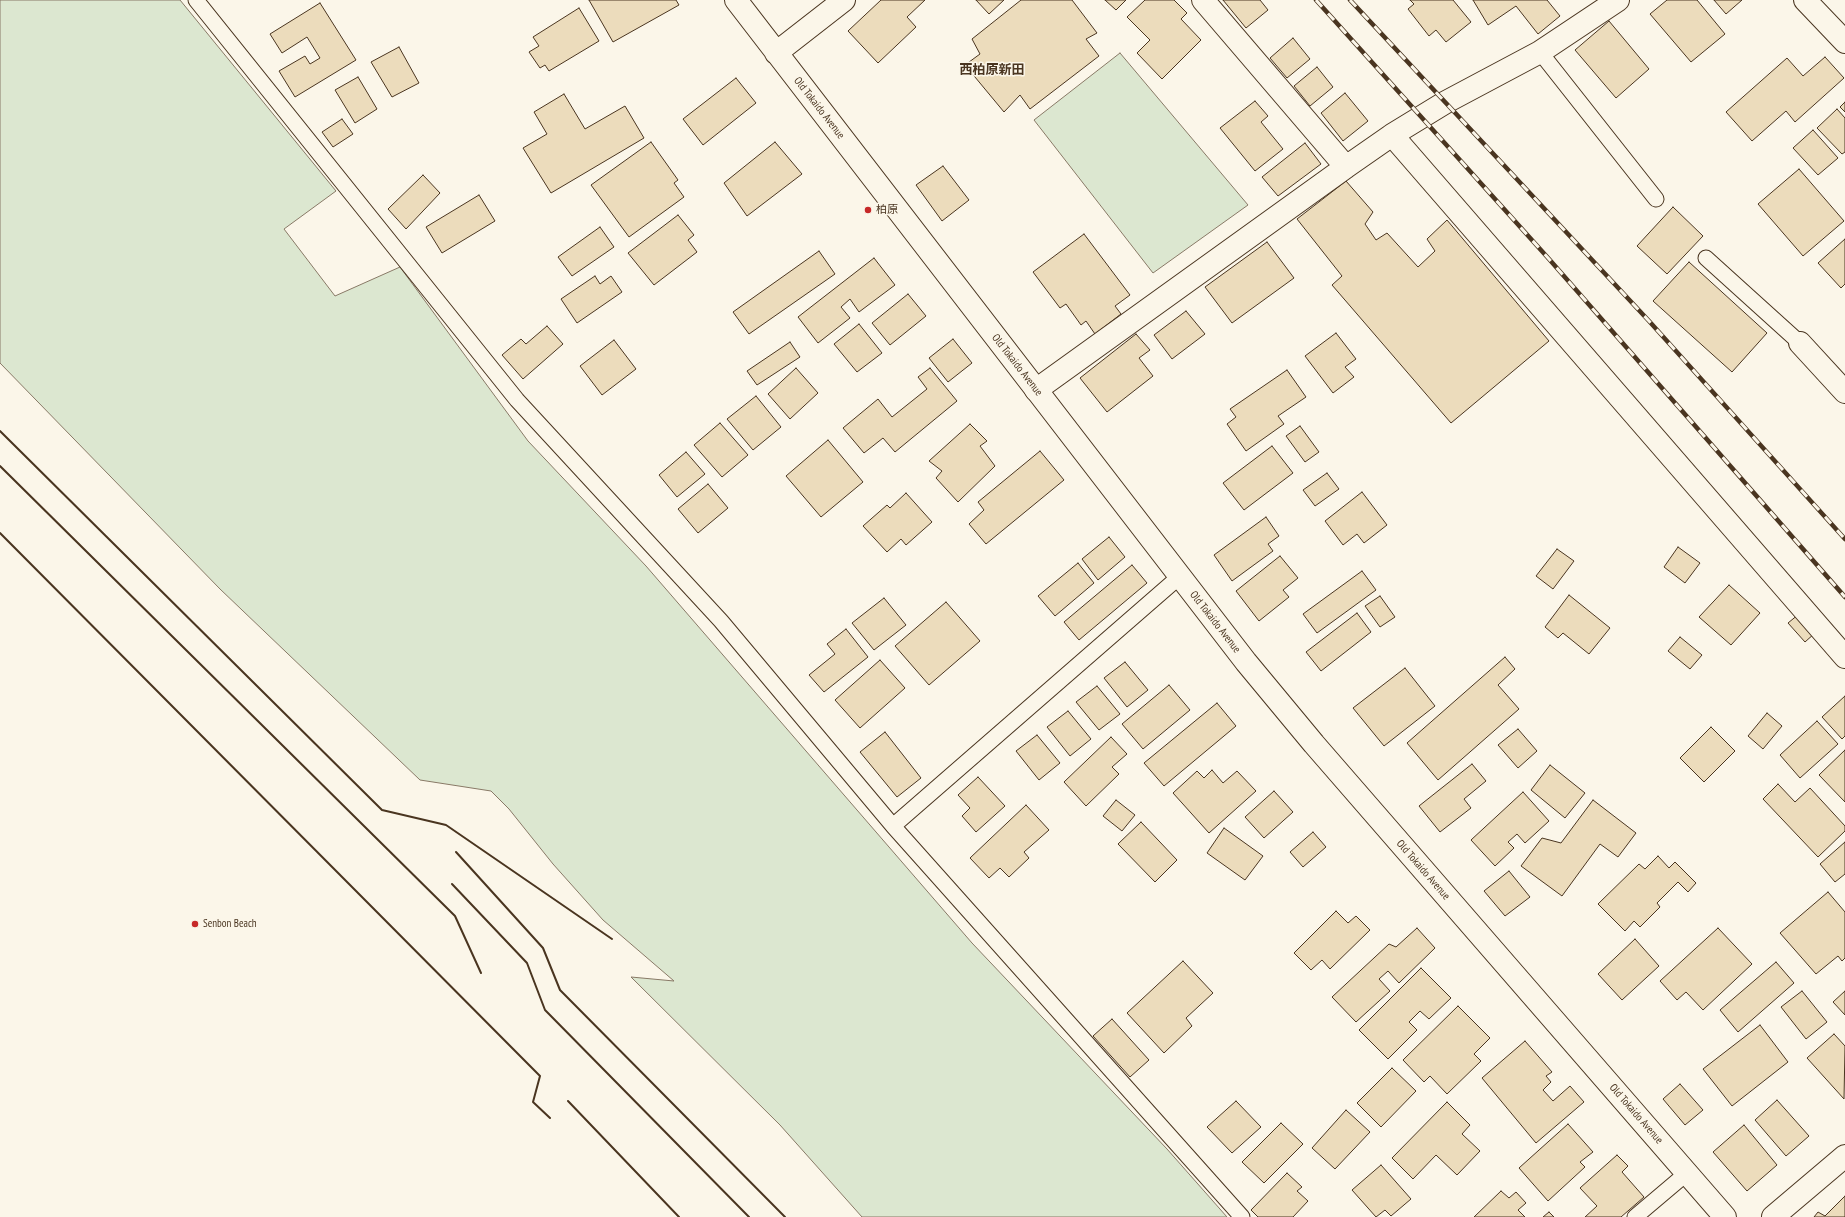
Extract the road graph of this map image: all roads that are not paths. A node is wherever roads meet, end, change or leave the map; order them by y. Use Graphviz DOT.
graph roads {
  1 [pos="196,0"];
  2 [pos="736,0"];
  3 [pos="844,0"];
  4 [pos="1203,0"];
  5 [pos="1618,0"];
  6 [pos="1805,0"];
  7 [pos="1845,42"];
  8 [pos="1540,52"];
  9 [pos="776,53"];
  10 [pos="1392,135"];
  11 [pos="1346,167"];
  12 [pos="1656,199"];
  13 [pos="1706,258"];
  14 [pos="1800,343"];
  15 [pos="1036,390"];
  16 [pos="1845,392"];
  17 [pos="1179,577"];
  18 [pos="1845,657"];
  19 [pos="893,826"];
  20 [pos="1845,1156"];
  21 [pos="1686,1172"];
  22 [pos="1242,1217"];
  23 [pos="1636,1217"];
  24 [pos="1725,1217"];
  25 [pos="1773,1217"];
  1 -- 19 [label="lane"];
  2 -- 9 [label="main road, Old Tokaido Avenue"];
  3 -- 9 [label="main road"];
  4 -- 11 [label="main road"];
  5 -- 8 [label="main road"];
  6 -- 7 [label="main road"];
  8 -- 10 [label="main road"];
  8 -- 12 [label="lane"];
  9 -- 15 [label="main road, Old Tokaido Avenue"];
  10 -- 11 [label="main road"];
  10 -- 18 [label="main road"];
  11 -- 15 [label="main road"];
  13 -- 14 [label="lane"];
  14 -- 16 [label="main road"];
  15 -- 17 [label="main road, Old Tokaido Avenue"];
  17 -- 19 [label="lane"];
  17 -- 21 [label="main road, Old Tokaido Avenue"];
  19 -- 22 [label="lane"];
  20 -- 25 [label="main road"];
  21 -- 23 [label="lane"];
  21 -- 24 [label="main road, Old Tokaido Avenue"];
}
